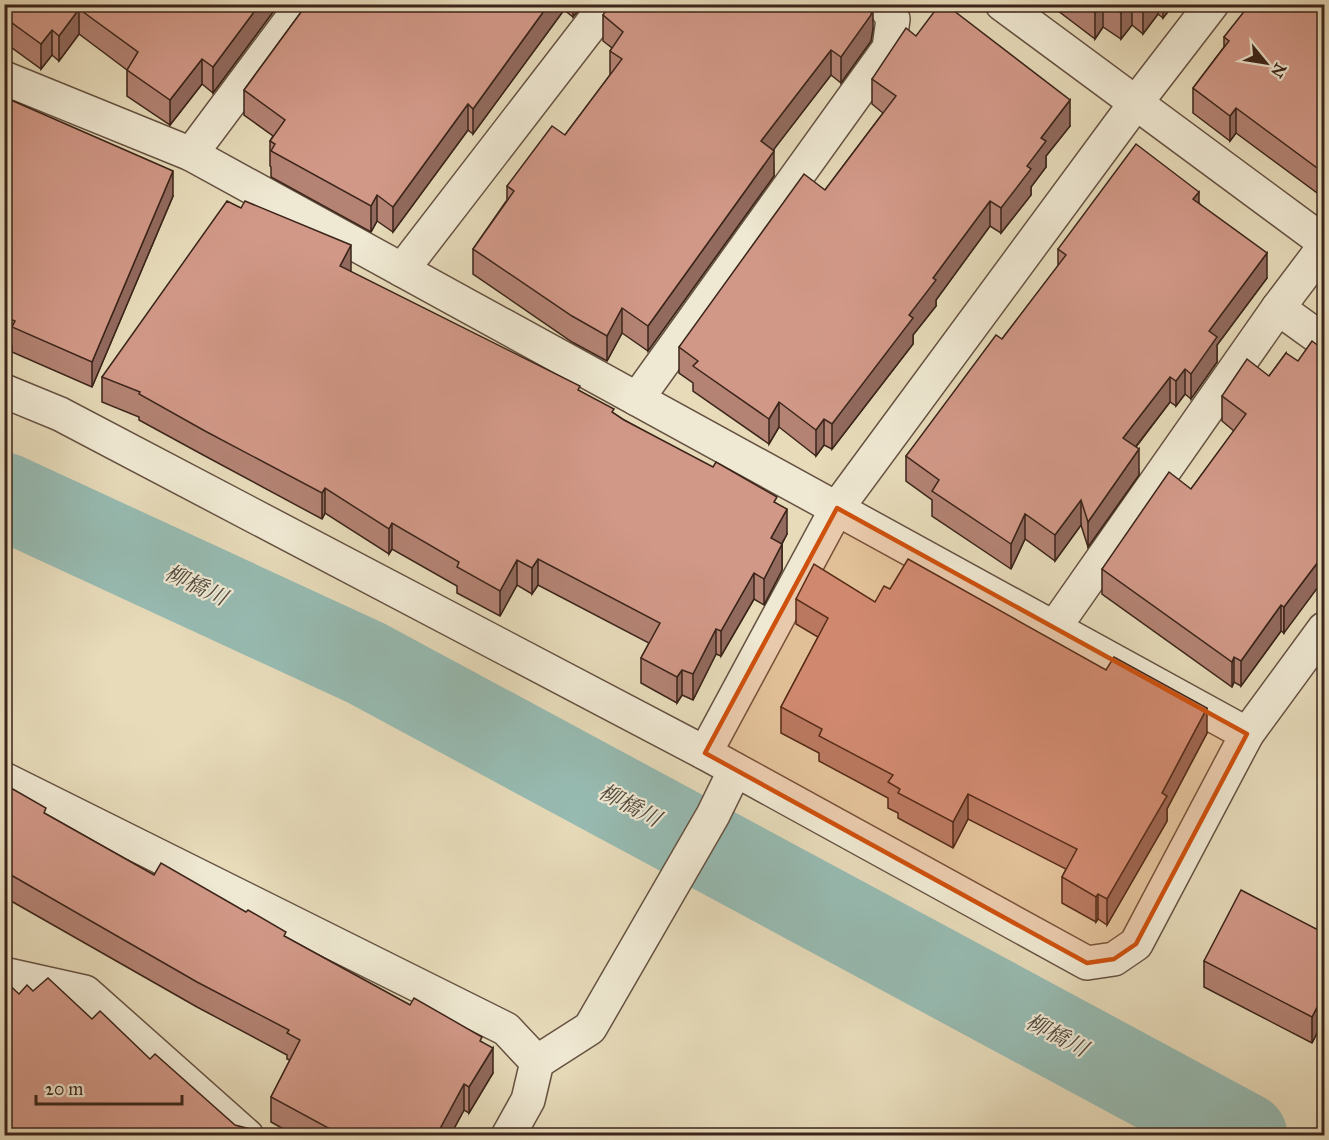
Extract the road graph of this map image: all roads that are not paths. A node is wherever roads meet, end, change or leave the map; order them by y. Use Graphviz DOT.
graph roads {
  1 [pos="303,4"];
  2 [pos="607,4"];
  3 [pos="884,4"];
  4 [pos="1002,4"];
  5 [pos="1212,4"];
  6 [pos="4,78"];
  7 [pos="1135,104"];
  8 [pos="191,154"];
  9 [pos="1324,244"];
  10 [pos="402,270"];
  11 [pos="1278,308"];
  12 [pos="1324,341"];
  13 [pos="4,391"];
  14 [pos="637,399"];
  15 [pos="837,508"];
  16 [pos="1054,628"];
  17 [pos="1324,629"];
  18 [pos="1247,734"];
  19 [pos="705,753"];
  20 [pos="735,770"];
  21 [pos="4,779"];
  22 [pos="4,974"];
  23 [pos="537,1062"];
  24 [pos="247,1136"];
  25 [pos="508,1136"];
  1 -- 8 [label="street"];
  2 -- 10 [label="street"];
  3 -- 14 [label="street"];
  4 -- 7 [label="street"];
  5 -- 7 [label="street"];
  6 -- 8 [label="street"];
  7 -- 9 [label="street"];
  7 -- 15 [label="street"];
  8 -- 10 [label="street"];
  9 -- 11 [label="street"];
  10 -- 14 [label="street"];
  11 -- 12 [label="street"];
  11 -- 16 [label="street"];
  13 -- 19 [label="street"];
  14 -- 15 [label="street"];
  15 -- 16 [label="street"];
  15 -- 19 [label="street"];
  16 -- 18 [label="street"];
  17 -- 18 [label="street"];
  18 -- 20 [label="street"];
  19 -- 20 [label="street"];
  20 -- 23 [label="street"];
  21 -- 23 [label="street"];
  22 -- 24 [label="street"];
  23 -- 25 [label="street"];
}
